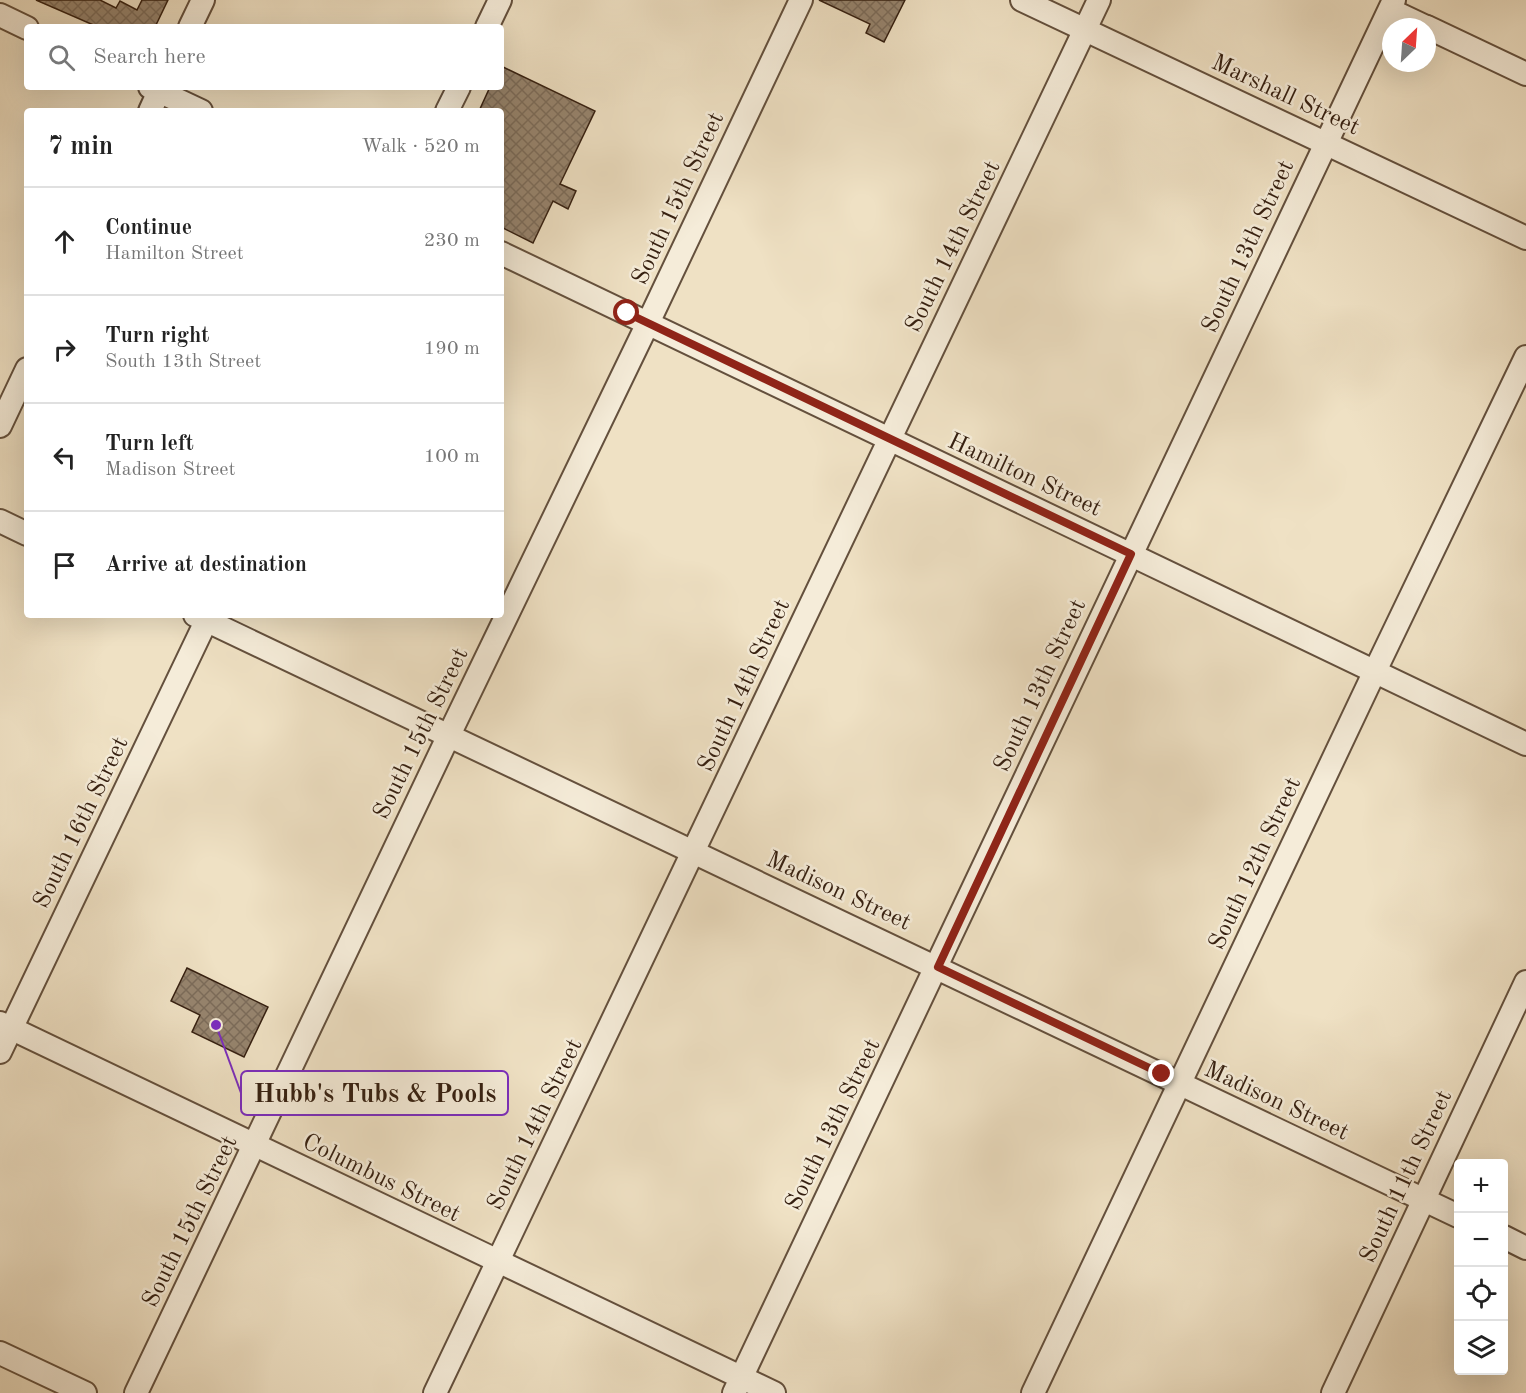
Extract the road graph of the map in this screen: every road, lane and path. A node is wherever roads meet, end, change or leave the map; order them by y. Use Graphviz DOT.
graph roads {
  1 [pos="203,0"];
  2 [pos="500,0"];
  3 [pos="801,0"];
  4 [pos="1022,0"];
  5 [pos="1099,0"];
  6 [pos="1392,5"];
  7 [pos="0,15"];
  8 [pos="1412,18"];
  9 [pos="191,24"];
  10 [pos="488,24"];
  11 [pos="24,27"];
  12 [pos="1085,30"];
  13 [pos="1436,32"];
  14 [pos="1526,74"];
  15 [pos="458,90"];
  16 [pos="155,94"];
  17 [pos="193,108"];
  18 [pos="448,108"];
  19 [pos="1326,143"];
  20 [pos="1526,238"];
  21 [pos="504,254"];
  22 [pos="648,323"];
  23 [pos="1526,357"];
  24 [pos="24,375"];
  25 [pos="0,426"];
  26 [pos="890,439"];
  27 [pos="0,522"];
  28 [pos="24,533"];
  29 [pos="1131,554"];
  30 [pos="204,618"];
  31 [pos="206,618"];
  32 [pos="1375,671"];
  33 [pos="448,735"];
  34 [pos="1526,744"];
  35 [pos="694,852"];
  36 [pos="938,967"];
  37 [pos="1526,982"];
  38 [pos="6,1026"];
  39 [pos="0,1052"];
  40 [pos="1181,1084"];
  41 [pos="255,1146"];
  42 [pos="1424,1199"];
  43 [pos="1454,1214"];
  44 [pos="1508,1239"];
  45 [pos="1526,1248"];
  46 [pos="497,1262"];
  47 [pos="0,1353"];
  48 [pos="737,1385"];
  49 [pos="85,1393"];
  50 [pos="136,1393"];
  51 [pos="435,1393"];
  52 [pos="774,1393"];
  53 [pos="1033,1393"];
  54 [pos="1333,1393"];
  1 -- 9 [label="street"];
  2 -- 10 [label="street"];
  3 -- 22 [label="street, South 15th Street"];
  4 -- 12 [label="street, Marshall Street"];
  5 -- 12 [label="street, South 14th Street"];
  6 -- 8 [label="street"];
  6 -- 19 [label="street, South 13th Street"];
  7 -- 11 [label="street"];
  12 -- 19 [label="street, Marshall Street"];
  12 -- 26 [label="street, South 14th Street"];
  13 -- 14 [label="street"];
  15 -- 18 [label="street"];
  16 -- 17 [label="street"];
  19 -- 20 [label="street, Marshall Street"];
  19 -- 29 [label="street, South 13th Street"];
  21 -- 22 [label="street, Hamilton Street"];
  22 -- 26 [label="street, Hamilton Street"];
  22 -- 33 [label="street, South 15th Street"];
  23 -- 32 [label="street, South 12th Street"];
  24 -- 25 [label="street"];
  26 -- 29 [label="street, Hamilton Street"];
  26 -- 35 [label="street, South 14th Street"];
  27 -- 28 [label="street"];
  29 -- 32 [label="street, Hamilton Street"];
  29 -- 36 [label="street, South 13th Street"];
  30 -- 38 [label="street, South 16th Street"];
  31 -- 33 [label="street, Madison Street"];
  32 -- 34 [label="street, Hamilton Street"];
  32 -- 40 [label="street, South 12th Street"];
  33 -- 35 [label="street, Madison Street"];
  33 -- 41 [label="street, South 15th Street"];
  35 -- 36 [label="street, Madison Street"];
  35 -- 46 [label="street, South 14th Street"];
  36 -- 40 [label="street, Madison Street"];
  36 -- 48 [label="street, South 13th Street"];
  37 -- 42 [label="street, South 11th Street"];
  38 -- 39 [label="street, South 16th Street"];
  38 -- 41 [label="street, Columbus Street"];
  40 -- 42 [label="street, Madison Street"];
  40 -- 53 [label="street, South 12th Street"];
  41 -- 46 [label="street, Columbus Street"];
  41 -- 50 [label="street, South 15th Street"];
  42 -- 43 [label="street, Madison Street"];
  42 -- 54 [label="street, South 11th Street"];
  44 -- 45 [label="street"];
  46 -- 48 [label="street, Columbus Street"];
  46 -- 51 [label="street, South 14th Street"];
  47 -- 49 [label="street"];
  48 -- 52 [label="street, Columbus Street"];
}
